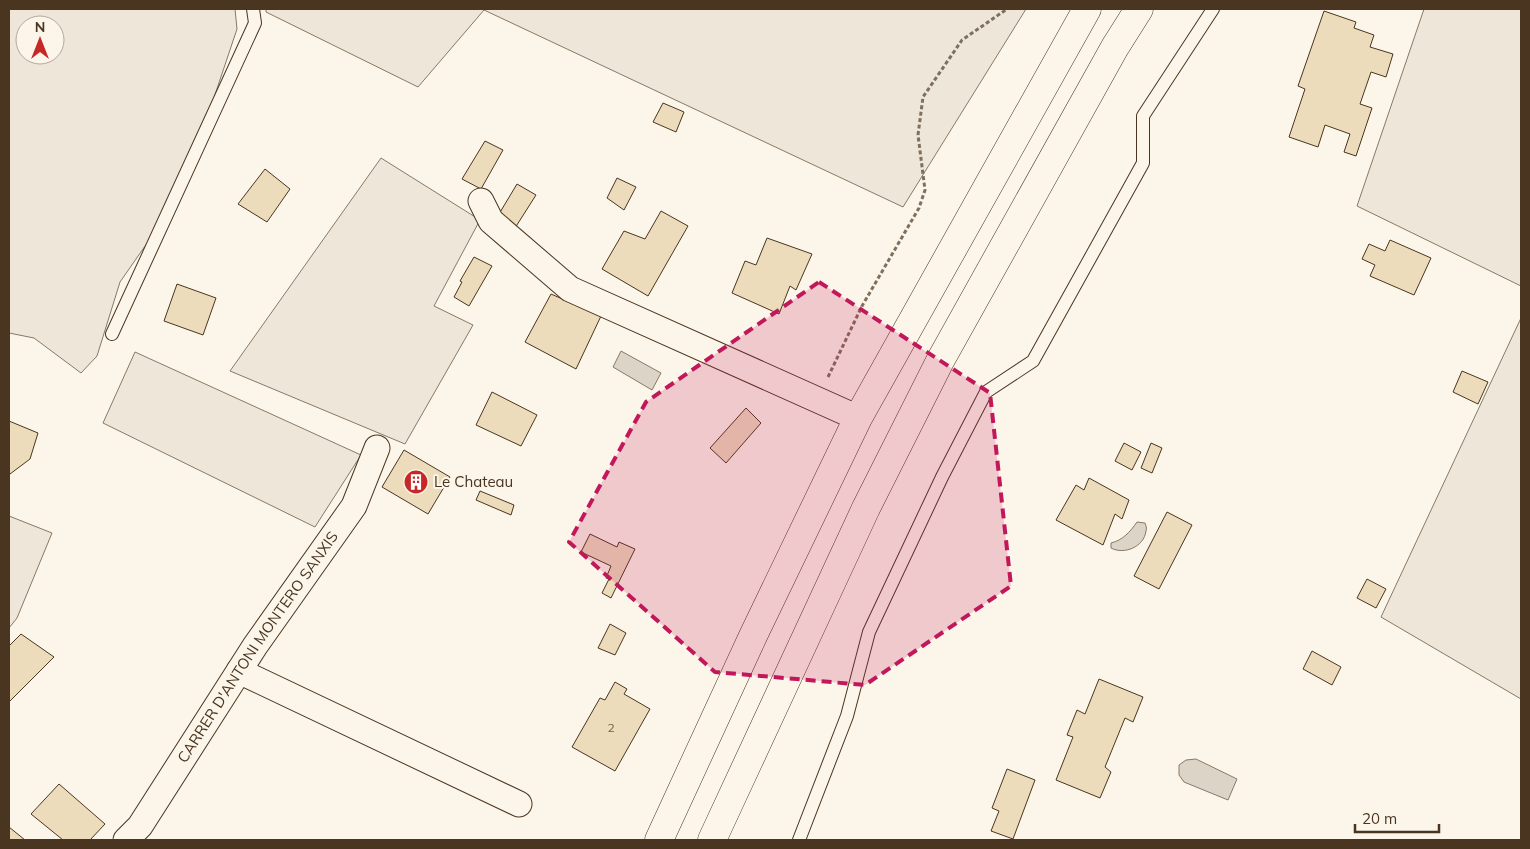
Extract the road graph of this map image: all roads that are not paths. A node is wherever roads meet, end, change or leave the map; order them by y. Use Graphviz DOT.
graph roads {
  1 [pos="253,9"];
  2 [pos="1086,9"];
  3 [pos="1139,9"];
  4 [pos="1212,9"];
  5 [pos="481,201"];
  6 [pos="112,334"];
  7 [pos="858,418"];
  8 [pos="377,448"];
  9 [pos="240,671"];
  10 [pos="519,804"];
  11 [pos="126,840"];
  12 [pos="659,840"];
  13 [pos="712,840"];
  14 [pos="799,840"];
  1 -- 6 [label="lane"];
  2 -- 7 [label="highway"];
  3 -- 13 [label="highway"];
  4 -- 14 [label="lane"];
  5 -- 7 [label="street"];
  7 -- 12 [label="highway"];
  8 -- 9 [label="street, CARRER D'ANTONI MONTERO SANXIS"];
  9 -- 10 [label="street"];
  9 -- 11 [label="street, CARRER D'ANTONI MONTERO SANXIS"];
}
